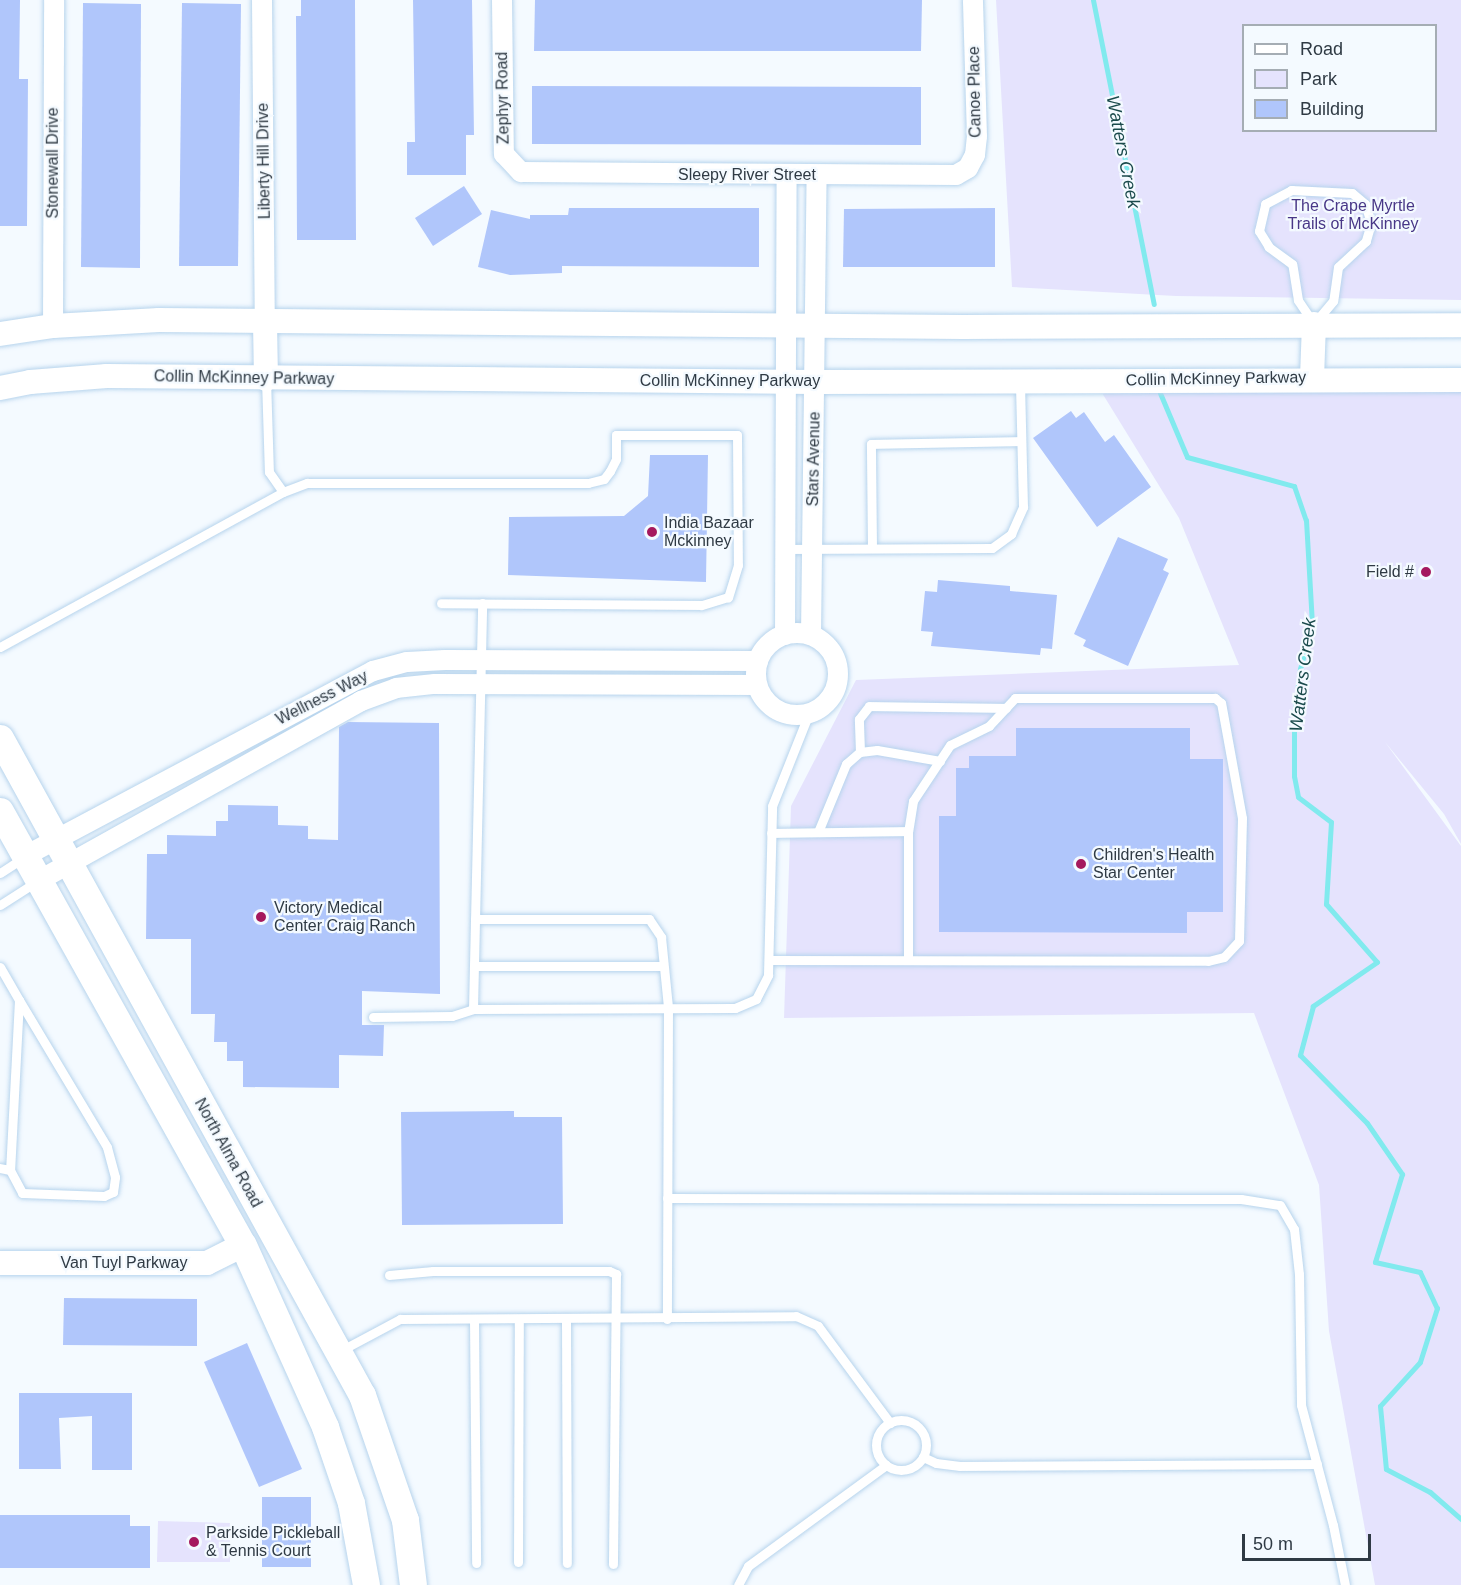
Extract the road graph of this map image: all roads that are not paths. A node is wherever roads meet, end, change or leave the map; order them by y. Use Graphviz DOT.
graph roads {
  1 [pos="54,0"];
  2 [pos="262,0"];
  3 [pos="502,0"];
  4 [pos="973,0"];
  5 [pos="537,174"];
  6 [pos="787,174"];
  7 [pos="817,175"];
  8 [pos="956,175"];
  9 [pos="265,322"];
  10 [pos="1314,324"];
  11 [pos="1461,325"];
  12 [pos="53,326"];
  13 [pos="787,326"];
  14 [pos="816,326"];
  15 [pos="0,334"];
  16 [pos="1312,378"];
  17 [pos="266,379"];
  18 [pos="1019,380"];
  19 [pos="786,381"];
  20 [pos="815,381"];
  21 [pos="1461,381"];
  22 [pos="0,388"];
  23 [pos="1021,441"];
  24 [pos="284,492"];
  25 [pos="872,548"];
  26 [pos="785,549"];
  27 [pos="813,549"];
  28 [pos="441,603"];
  29 [pos="482,603"];
  30 [pos="785,634"];
  31 [pos="812,635"];
  32 [pos="0,647"];
  33 [pos="478,660"];
  34 [pos="758,661"];
  35 [pos="478,684"];
  36 [pos="757,685"];
  37 [pos="1006,708"];
  38 [pos="809,713"];
  39 [pos="269,725"];
  40 [pos="0,738"];
  41 [pos="280,746"];
  42 [pos="860,752"];
  43 [pos="940,761"];
  44 [pos="199,777"];
  45 [pos="0,811"];
  46 [pos="909,831"];
  47 [pos="818,832"];
  48 [pos="771,833"];
  49 [pos="55,840"];
  50 [pos="25,856"];
  51 [pos="69,864"];
  52 [pos="0,873"];
  53 [pos="38,881"];
  54 [pos="0,905"];
  55 [pos="475,919"];
  56 [pos="769,960"];
  57 [pos="909,960"];
  58 [pos="474,966"];
  59 [pos="663,966"];
  60 [pos="0,967"];
  61 [pos="19,1000"];
  62 [pos="668,1007"];
  63 [pos="473,1010"];
  64 [pos="373,1017"];
  65 [pos="5,1169"];
  66 [pos="667,1198"];
  67 [pos="243,1245"];
  68 [pos="0,1263"];
  69 [pos="389,1275"];
  70 [pos="474,1319"];
  71 [pos="519,1319"];
  72 [pos="566,1319"];
  73 [pos="614,1319"];
  74 [pos="667,1319"];
  75 [pos="338,1352"];
  76 [pos="890,1423"];
  77 [pos="923,1457"];
  78 [pos="1317,1464"];
  79 [pos="886,1465"];
  80 [pos="518,1562"];
  81 [pos="476,1563"];
  82 [pos="567,1563"];
  83 [pos="613,1564"];
  84 [pos="366,1585"];
  85 [pos="413,1585"];
  86 [pos="738,1585"];
  87 [pos="1345,1585"];
  1 -- 12 [label="street, Stonewall Drive"];
  2 -- 9 [label="street, Liberty Hill Drive"];
  3 -- 5 [label="street, Zephyr Road"];
  4 -- 8 [label="street, Canoe Place"];
  5 -- 6 [label="street, Sleepy River Street"];
  6 -- 7 [label="street, Sleepy River Street"];
  6 -- 13 [label="street, Stars Avenue"];
  7 -- 8 [label="street, Sleepy River Street"];
  7 -- 14 [label="street, Stars Avenue"];
  9 -- 12 [label="street"];
  9 -- 13 [label="street"];
  9 -- 17 [label="street"];
  10 -- 10 [label="lane"];
  10 -- 11 [label="street"];
  10 -- 14 [label="street"];
  10 -- 16 [label="street"];
  12 -- 15 [label="street"];
  13 -- 14 [label="street"];
  13 -- 19 [label="street, Stars Avenue"];
  14 -- 20 [label="street, Stars Avenue"];
  16 -- 18 [label="street, Collin McKinney Parkway"];
  16 -- 21 [label="street, Collin McKinney Parkway"];
  17 -- 19 [label="street, Collin McKinney Parkway"];
  17 -- 22 [label="street, Collin McKinney Parkway"];
  17 -- 24 [label="lane"];
  18 -- 20 [label="street, Collin McKinney Parkway"];
  18 -- 23 [label="lane"];
  19 -- 20 [label="street, Collin McKinney Parkway"];
  19 -- 26 [label="street, Stars Avenue"];
  20 -- 27 [label="street, Stars Avenue"];
  23 -- 25 [label="lane"];
  23 -- 25 [label="lane"];
  24 -- 29 [label="lane"];
  24 -- 32 [label="lane"];
  25 -- 27 [label="lane"];
  26 -- 27 [label="lane"];
  26 -- 30 [label="street, Stars Avenue"];
  27 -- 31 [label="street, Stars Avenue"];
  28 -- 29 [label="lane"];
  29 -- 33 [label="lane"];
  30 -- 31 [label="street"];
  30 -- 34 [label="street"];
  31 -- 38 [label="street"];
  33 -- 34 [label="street, Wellness Way"];
  33 -- 35 [label="lane"];
  33 -- 39 [label="street, Wellness Way"];
  34 -- 36 [label="street"];
  35 -- 36 [label="street, Wellness Way"];
  35 -- 41 [label="street, Wellness Way"];
  35 -- 55 [label="lane"];
  36 -- 38 [label="street"];
  37 -- 42 [label="lane"];
  37 -- 43 [label="lane"];
  37 -- 57 [label="lane"];
  38 -- 48 [label="lane"];
  39 -- 41 [label="lane"];
  39 -- 44 [label="street, Wellness Way"];
  40 -- 49 [label="main road, North Alma Road"];
  41 -- 44 [label="street, Wellness Way"];
  42 -- 43 [label="lane"];
  42 -- 47 [label="lane"];
  43 -- 46 [label="lane"];
  44 -- 49 [label="street, Wellness Way"];
  44 -- 51 [label="street, Wellness Way"];
  45 -- 50 [label="main road, North Alma Road"];
  46 -- 47 [label="lane"];
  46 -- 57 [label="lane"];
  47 -- 48 [label="lane"];
  48 -- 56 [label="lane"];
  49 -- 50 [label="street, Wellness Way"];
  49 -- 51 [label="main road, North Alma Road"];
  50 -- 52 [label="lane"];
  50 -- 53 [label="main road, North Alma Road"];
  51 -- 53 [label="street, Wellness Way"];
  51 -- 75 [label="main road, North Alma Road"];
  53 -- 54 [label="lane"];
  53 -- 67 [label="main road, North Alma Road"];
  55 -- 58 [label="lane"];
  55 -- 59 [label="lane"];
  56 -- 57 [label="lane"];
  56 -- 62 [label="lane"];
  58 -- 59 [label="lane"];
  58 -- 63 [label="lane"];
  59 -- 62 [label="lane"];
  60 -- 61 [label="lane"];
  61 -- 65 [label="lane"];
  61 -- 65 [label="lane"];
  62 -- 63 [label="lane"];
  62 -- 66 [label="lane"];
  63 -- 64 [label="lane"];
  66 -- 74 [label="lane"];
  66 -- 78 [label="lane"];
  67 -- 68 [label="street, Van Tuyl Parkway"];
  67 -- 84 [label="main road, North Alma Road"];
  69 -- 73 [label="lane"];
  70 -- 71 [label="lane"];
  70 -- 75 [label="lane"];
  70 -- 81 [label="lane"];
  71 -- 72 [label="lane"];
  71 -- 80 [label="lane"];
  72 -- 73 [label="lane"];
  72 -- 82 [label="lane"];
  73 -- 74 [label="lane"];
  73 -- 83 [label="lane"];
  74 -- 76 [label="lane"];
  75 -- 85 [label="main road, North Alma Road"];
  76 -- 77 [label="lane"];
  76 -- 79 [label="lane"];
  77 -- 78 [label="lane"];
  77 -- 79 [label="lane"];
  78 -- 87 [label="lane"];
  79 -- 86 [label="lane"];
}
